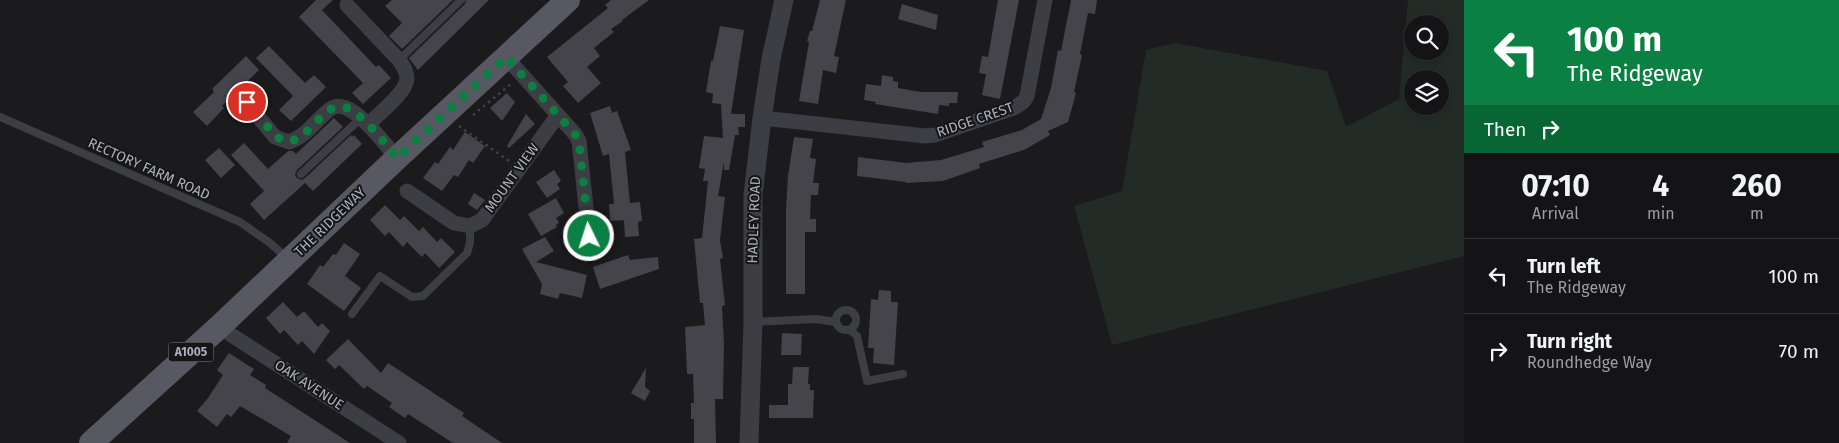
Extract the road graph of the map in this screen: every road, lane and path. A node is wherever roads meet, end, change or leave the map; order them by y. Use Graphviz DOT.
graph roads {
  1 [pos="461,0"];
  2 [pos="568,0"];
  3 [pos="784,0"];
  4 [pos="1045,0"];
  5 [pos="347,5"];
  6 [pos="506,57"];
  7 [pos="399,60"];
  8 [pos="522,75"];
  9 [pos="247,102"];
  10 [pos="558,115"];
  11 [pos="470,116"];
  12 [pos="0,117"];
  13 [pos="762,118"];
  14 [pos="364,121"];
  15 [pos="465,121"];
  16 [pos="460,126"];
  17 [pos="453,132"];
  18 [pos="397,158"];
  19 [pos="520,168"];
  20 [pos="301,174"];
  21 [pos="408,191"];
  22 [pos="470,226"];
  23 [pos="589,236"];
  24 [pos="286,257"];
  25 [pos="352,314"];
  26 [pos="753,322"];
  27 [pos="835,322"];
  28 [pos="219,327"];
  29 [pos="850,330"];
  30 [pos="902,374"];
  31 [pos="91,443"];
  32 [pos="399,443"];
  33 [pos="749,443"];
  1 -- 7 [label="lane"];
  2 -- 6 [label="main road, THE RIDGEWAY / A1005"];
  3 -- 13 [label="street, HADLEY ROAD"];
  4 -- 13 [label="street, RIDGE CREST"];
  5 -- 7 [label="street"];
  6 -- 8 [label="street"];
  6 -- 18 [label="main road, THE RIDGEWAY / A1005"];
  7 -- 14 [label="street"];
  8 -- 10 [label="street"];
  8 -- 11 [label="path"];
  9 -- 14 [label="street"];
  10 -- 19 [label="street, MOUNT VIEW"];
  10 -- 23 [label="street"];
  12 -- 24 [label="lane, RECTORY FARM ROAD"];
  13 -- 26 [label="street, HADLEY ROAD"];
  14 -- 18 [label="street"];
  14 -- 20 [label="lane"];
  15 -- 16 [label="path"];
  16 -- 17 [label="path"];
  16 -- 19 [label="path"];
  18 -- 24 [label="main road, THE RIDGEWAY / A1005"];
  19 -- 22 [label="street, MOUNT VIEW"];
  21 -- 22 [label="street"];
  22 -- 25 [label="lane"];
  24 -- 28 [label="main road, THE RIDGEWAY / A1005"];
  26 -- 27 [label="lane"];
  26 -- 33 [label="street, HADLEY ROAD"];
  27 -- 29 [label="lane"];
  27 -- 29 [label="lane"];
  28 -- 31 [label="main road, THE RIDGEWAY / A1005"];
  28 -- 32 [label="street, OAK AVENUE"];
  29 -- 30 [label="lane"];
}
